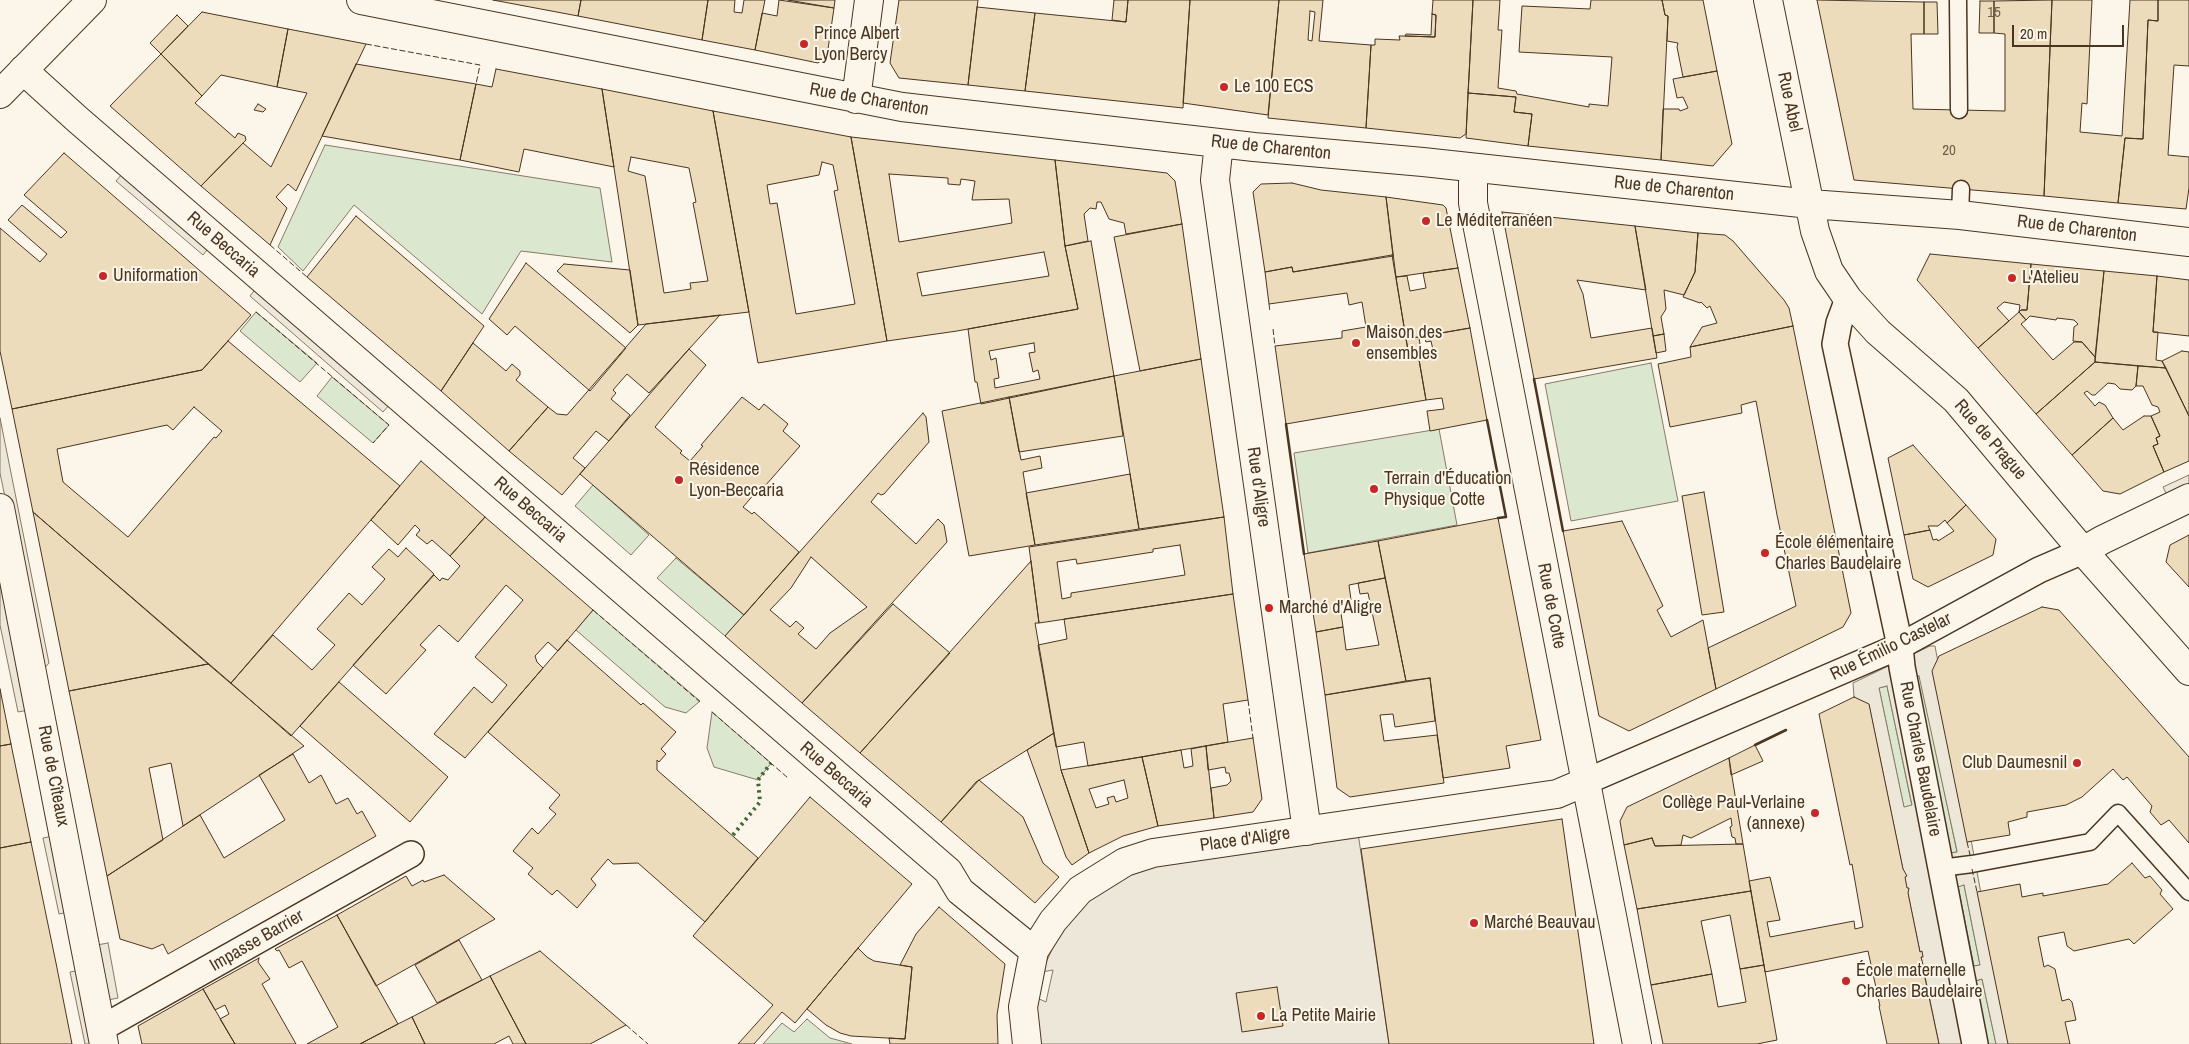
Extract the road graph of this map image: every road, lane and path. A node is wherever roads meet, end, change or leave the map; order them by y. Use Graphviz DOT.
graph roads {
  1 [pos="92,0"];
  2 [pos="361,0"];
  3 [pos="869,0"];
  4 [pos="1768,0"];
  5 [pos="1958,0"];
  6 [pos="24,70"];
  7 [pos="0,94"];
  8 [pos="856,99"];
  9 [pos="1960,110"];
  10 [pos="1219,142"];
  11 [pos="1473,168"];
  12 [pos="1810,204"];
  13 [pos="2189,242"];
  14 [pos="1848,299"];
  15 [pos="2189,498"];
  16 [pos="0,508"];
  17 [pos="2084,551"];
  18 [pos="1900,646"];
  19 [pos="2189,671"];
  20 [pos="1586,782"];
  21 [pos="1307,831"];
  22 [pos="410,854"];
  23 [pos="1941,868"];
  24 [pos="2189,892"];
  25 [pos="1034,951"];
  26 [pos="104,1036"];
  27 [pos="1027,1044"];
  28 [pos="1637,1044"];
  29 [pos="1975,1044"];
  1 -- 6 [label="street"];
  2 -- 8 [label="street, Rue de Charenton"];
  3 -- 8 [label="street"];
  4 -- 12 [label="street, Rue Abel"];
  5 -- 9 [label="lane"];
  6 -- 7 [label="street"];
  6 -- 25 [label="street, Rue Beccaria"];
  8 -- 10 [label="street, Rue de Charenton"];
  10 -- 11 [label="street, Rue de Charenton"];
  10 -- 21 [label="street, Rue d'Aligre"];
  11 -- 12 [label="street, Rue de Charenton"];
  11 -- 20 [label="street, Rue de Cotte"];
  12 -- 13 [label="street, Rue de Charenton"];
  12 -- 14 [label="street, Rue de Prague"];
  14 -- 17 [label="street, Rue de Prague"];
  14 -- 18 [label="street, Rue Charles Baudelaire"];
  15 -- 17 [label="street, Rue Émilio Castelar"];
  16 -- 26 [label="street, Rue de Cîteaux"];
  17 -- 18 [label="street, Rue Émilio Castelar"];
  17 -- 19 [label="street, Rue de Prague"];
  18 -- 20 [label="street, Rue Émilio Castelar"];
  18 -- 23 [label="street, Rue Charles Baudelaire"];
  20 -- 21 [label="street, Place d'Aligre"];
  20 -- 28 [label="street, Rue de Cotte"];
  21 -- 25 [label="street, Place d'Aligre"];
  22 -- 26 [label="street, Impasse Barrier"];
  23 -- 24 [label="lane"];
  23 -- 29 [label="street, Rue Charles Baudelaire"];
  25 -- 27 [label="street, Place d'Aligre"];
}
